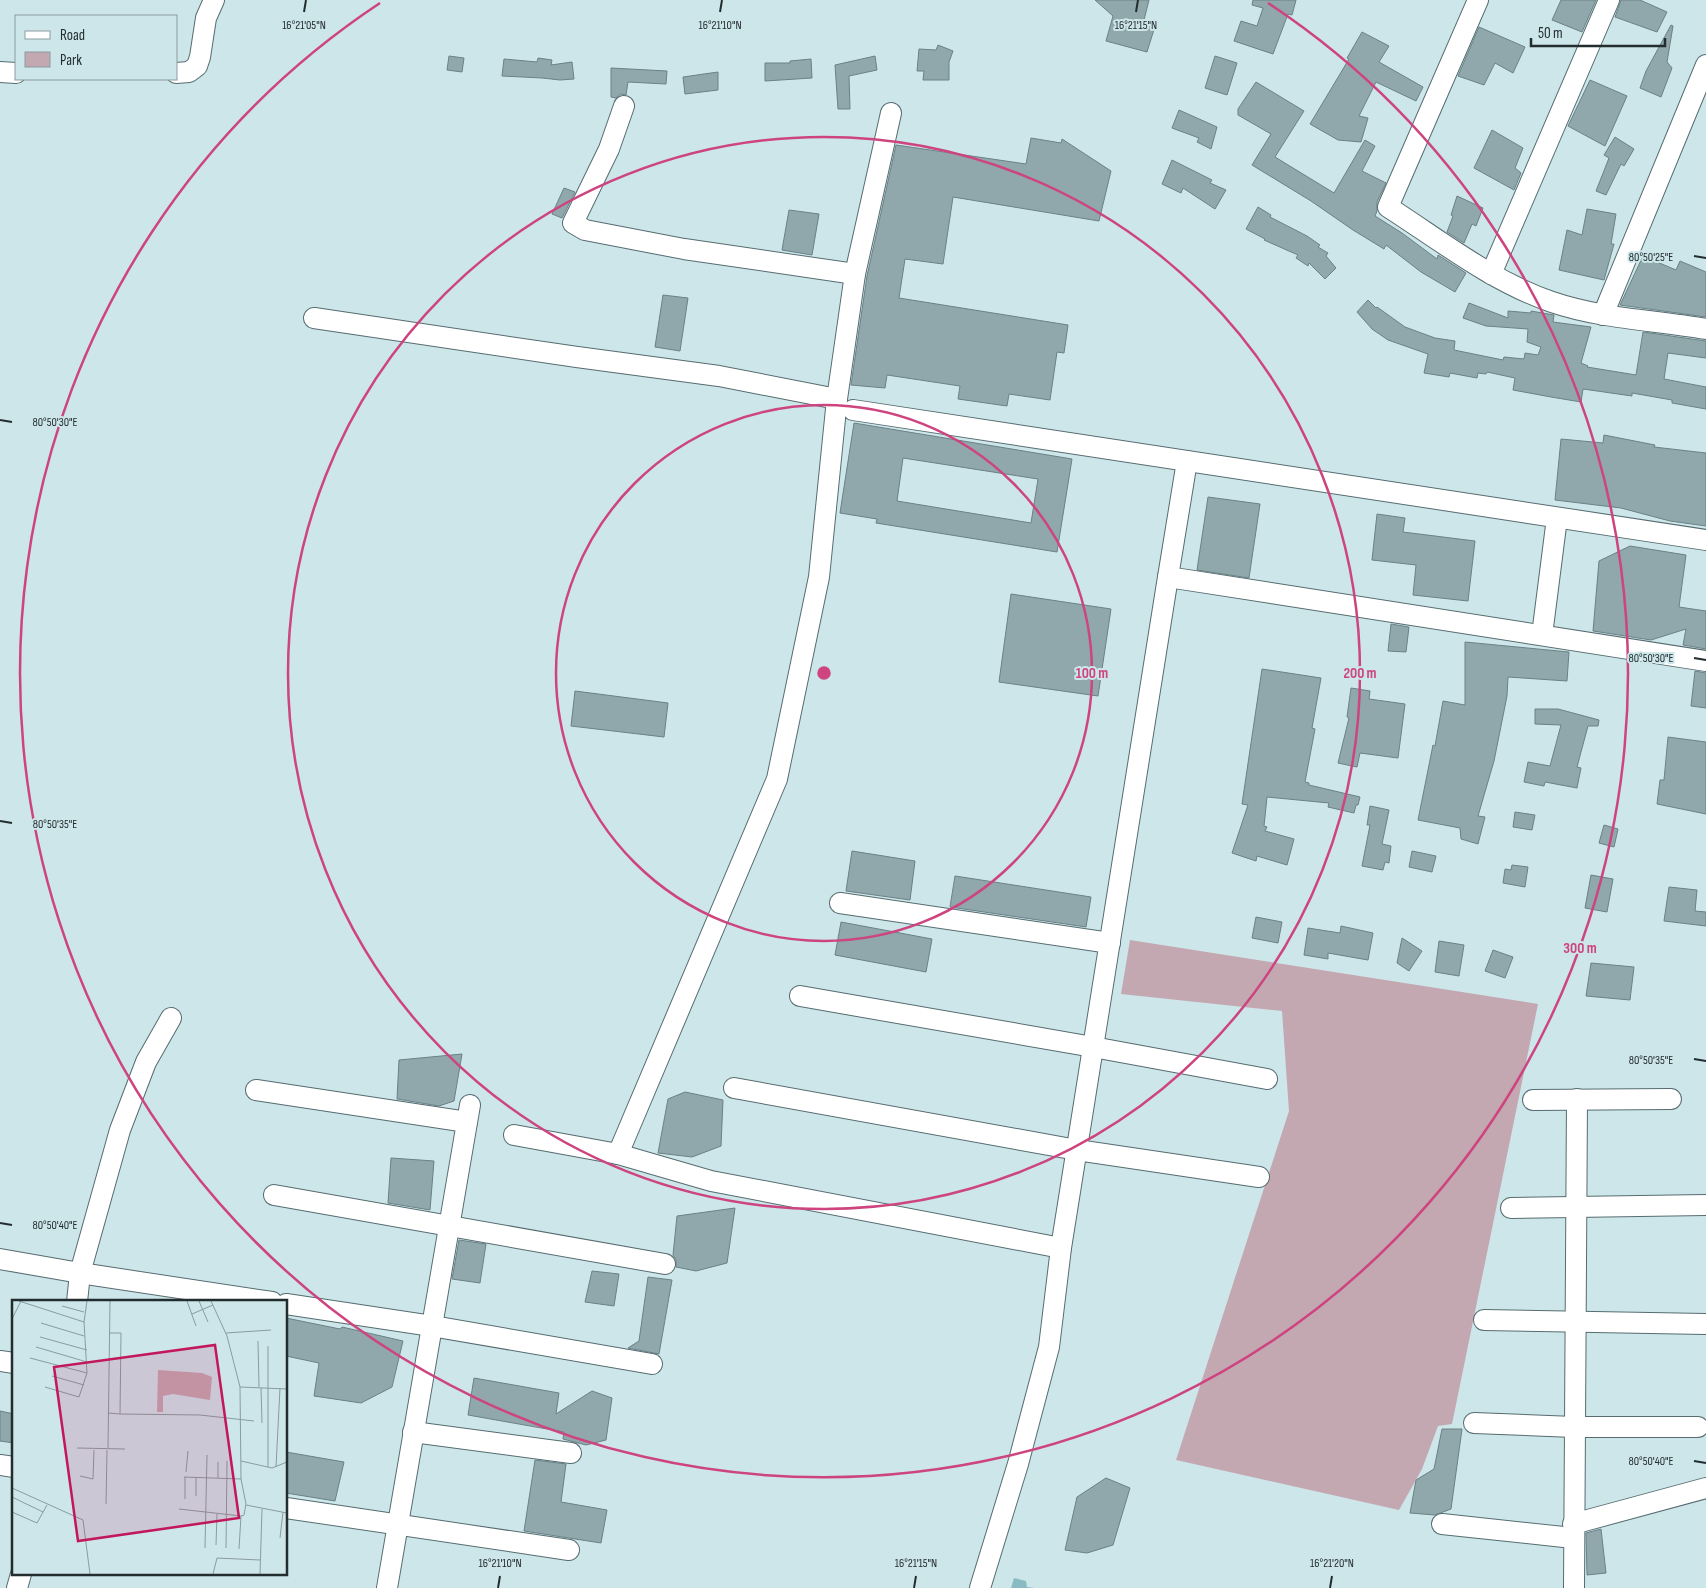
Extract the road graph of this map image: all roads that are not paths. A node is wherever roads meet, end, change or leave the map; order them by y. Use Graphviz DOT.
graph roads {
  1 [pos="214,0"];
  2 [pos="1478,0"];
  3 [pos="1609,0"];
  4 [pos="1706,65"];
  5 [pos="0,72"];
  6 [pos="15,72"];
  7 [pos="178,73"];
  8 [pos="624,106"];
  9 [pos="892,113"];
  10 [pos="855,274"];
  11 [pos="1491,274"];
  12 [pos="1603,315"];
  13 [pos="314,318"];
  14 [pos="1706,329"];
  15 [pos="845,404"];
  16 [pos="1187,461"];
  17 [pos="1557,518"];
  18 [pos="1706,540"];
  19 [pos="1168,577"];
  20 [pos="1542,635"];
  21 [pos="1706,661"];
  22 [pos="840,904"];
  23 [pos="1110,942"];
  24 [pos="800,996"];
  25 [pos="171,1018"];
  26 [pos="1093,1046"];
  27 [pos="1267,1079"];
  28 [pos="734,1088"];
  29 [pos="256,1090"];
  30 [pos="1577,1099"];
  31 [pos="1671,1099"];
  32 [pos="1533,1100"];
  33 [pos="514,1135"];
  34 [pos="1077,1150"];
  35 [pos="618,1154"];
  36 [pos="1259,1177"];
  37 [pos="274,1195"];
  38 [pos="1706,1205"];
  39 [pos="1511,1208"];
  40 [pos="1576,1208"];
  41 [pos="449,1225"];
  42 [pos="1061,1248"];
  43 [pos="0,1259"];
  44 [pos="665,1264"];
  45 [pos="80,1273"];
  46 [pos="77,1300"];
  47 [pos="259,1300"];
  48 [pos="288,1304"];
  49 [pos="1484,1320"];
  50 [pos="1575,1322"];
  51 [pos="1706,1324"];
  52 [pos="432,1326"];
  53 [pos="652,1364"];
  54 [pos="1474,1423"];
  55 [pos="1574,1427"];
  56 [pos="1698,1427"];
  57 [pos="413,1432"];
  58 [pos="571,1454"];
  59 [pos="1706,1488"];
  60 [pos="288,1508"];
  61 [pos="1442,1524"];
  62 [pos="398,1525"];
  63 [pos="1573,1531"];
  64 [pos="569,1550"];
  65 [pos="387,1588"];
  66 [pos="980,1588"];
  67 [pos="1574,1588"];
  1 -- 7 [label="street"];
  2 -- 11 [label="street"];
  3 -- 11 [label="street"];
  4 -- 12 [label="street"];
  5 -- 6 [label="street"];
  8 -- 10 [label="street"];
  9 -- 10 [label="street"];
  10 -- 15 [label="street"];
  11 -- 12 [label="street"];
  12 -- 14 [label="street"];
  13 -- 15 [label="street"];
  15 -- 16 [label="street"];
  15 -- 35 [label="street"];
  16 -- 17 [label="street"];
  16 -- 19 [label="street"];
  17 -- 18 [label="street"];
  17 -- 20 [label="street"];
  19 -- 20 [label="street"];
  19 -- 23 [label="street"];
  20 -- 21 [label="street"];
  22 -- 23 [label="street"];
  23 -- 26 [label="street"];
  24 -- 26 [label="street"];
  25 -- 45 [label="street"];
  26 -- 27 [label="street"];
  26 -- 34 [label="street"];
  28 -- 34 [label="street"];
  29 -- 41 [label="street"];
  30 -- 31 [label="street"];
  30 -- 32 [label="street"];
  30 -- 40 [label="street"];
  33 -- 35 [label="street"];
  34 -- 36 [label="street"];
  34 -- 42 [label="street"];
  35 -- 42 [label="street"];
  37 -- 41 [label="street"];
  38 -- 40 [label="street"];
  39 -- 40 [label="street"];
  40 -- 50 [label="street"];
  41 -- 44 [label="street"];
  41 -- 52 [label="street"];
  42 -- 66 [label="street"];
  43 -- 45 [label="street"];
  45 -- 46 [label="street"];
  45 -- 47 [label="street"];
  48 -- 52 [label="street"];
  49 -- 50 [label="street"];
  50 -- 51 [label="street"];
  50 -- 55 [label="street"];
  52 -- 53 [label="street"];
  52 -- 57 [label="street"];
  54 -- 55 [label="street"];
  55 -- 56 [label="street"];
  55 -- 63 [label="street"];
  57 -- 58 [label="street"];
  57 -- 62 [label="street"];
  59 -- 63 [label="street"];
  60 -- 62 [label="street"];
  61 -- 63 [label="street"];
  62 -- 64 [label="street"];
  62 -- 65 [label="street"];
  63 -- 67 [label="street"];
}
